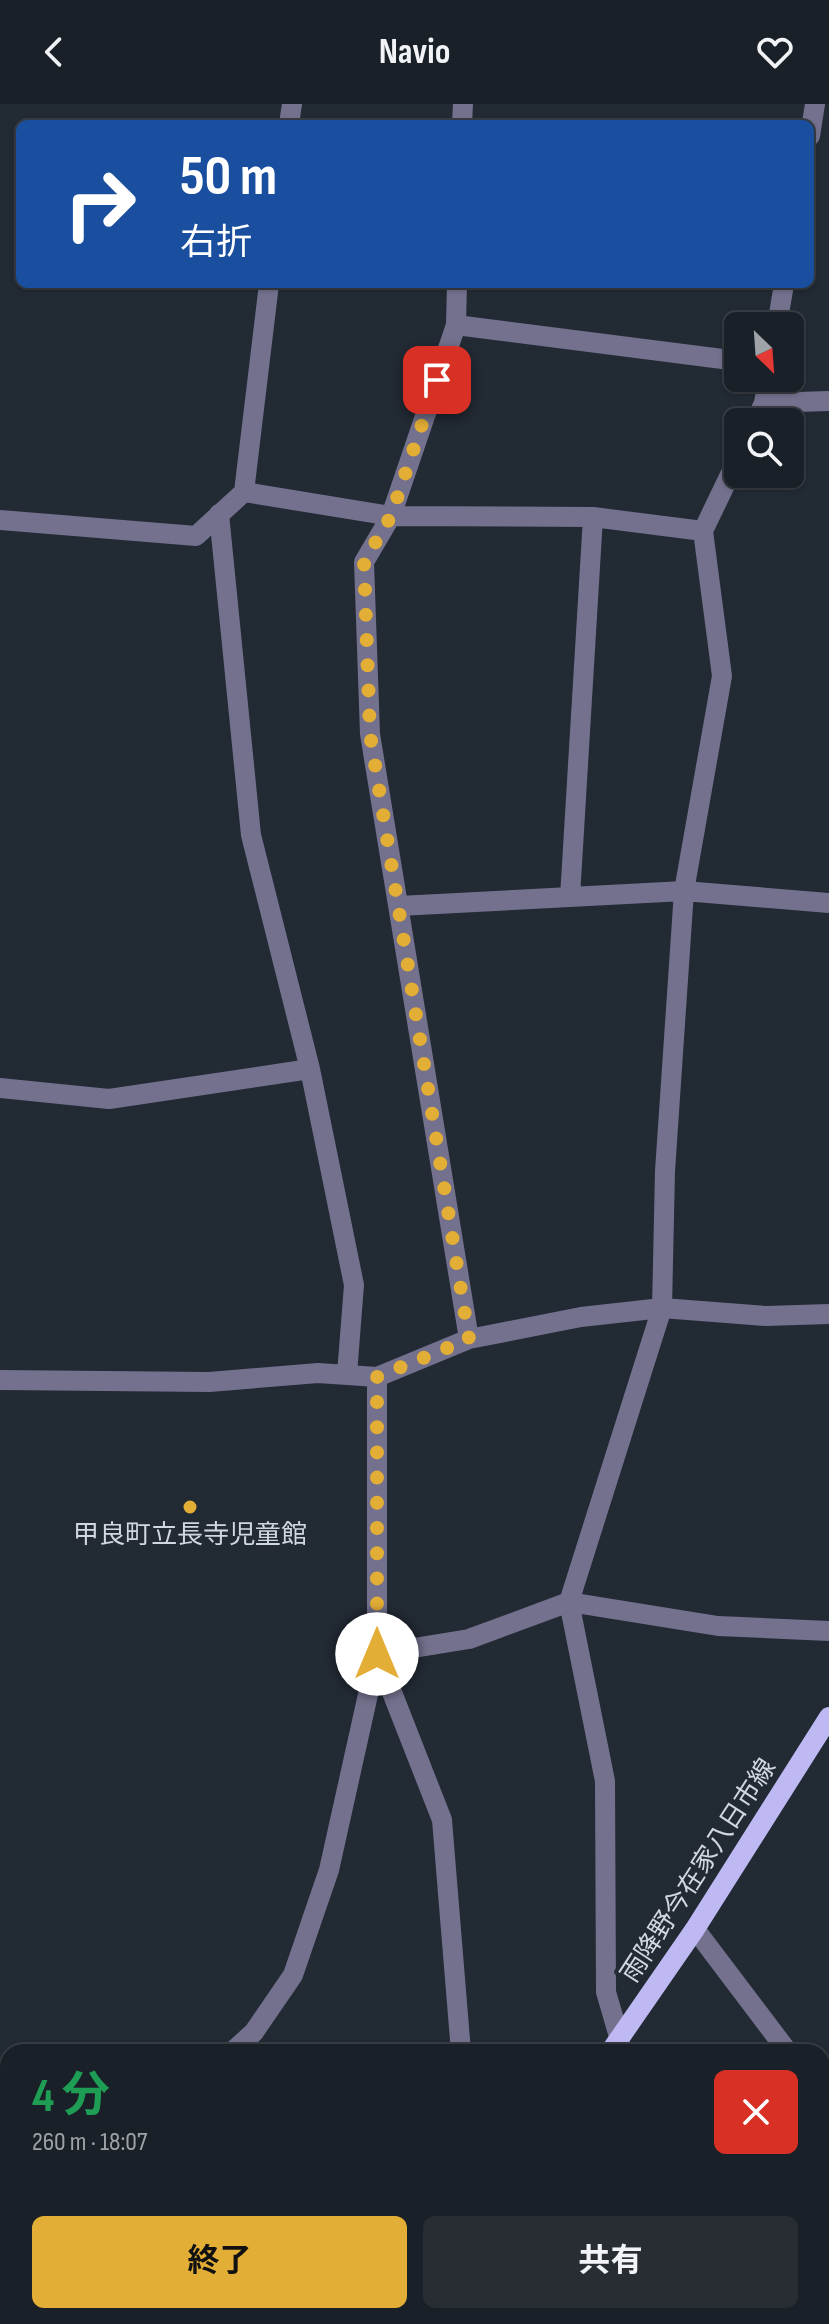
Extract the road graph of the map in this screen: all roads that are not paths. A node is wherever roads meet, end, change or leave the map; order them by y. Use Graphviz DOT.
graph roads {
  1 [pos="269,288"];
  2 [pos="457,288"];
  3 [pos="783,288"];
  4 [pos="779,312"];
  5 [pos="456,325"];
  6 [pos="724,359"];
  7 [pos="829,401"];
  8 [pos="788,408"];
  9 [pos="724,487"];
  10 [pos="244,492"];
  11 [pos="219,514"];
  12 [pos="391,516"];
  13 [pos="593,517"];
  14 [pos="0,520"];
  15 [pos="703,531"];
  16 [pos="684,891"];
  17 [pos="570,897"];
  18 [pos="829,903"];
  19 [pos="399,906"];
  20 [pos="310,1069"];
  21 [pos="0,1088"];
  22 [pos="662,1308"];
  23 [pos="829,1314"];
  24 [pos="469,1339"];
  25 [pos="347,1374"];
  26 [pos="377,1377"];
  27 [pos="0,1380"];
  28 [pos="569,1602"];
  29 [pos="829,1631"];
  30 [pos="377,1654"];
  31 [pos="829,1717"];
  32 [pos="695,1929"];
  33 [pos="241,2044"];
  34 [pos="460,2044"];
  35 [pos="615,2044"];
  36 [pos="616,2044"];
  37 [pos="782,2044"];
  1 -- 10 [label="street"];
  2 -- 5 [label="street"];
  3 -- 4 [label="street"];
  5 -- 6 [label="street"];
  5 -- 12 [label="street"];
  7 -- 8 [label="street"];
  9 -- 15 [label="street"];
  10 -- 11 [label="street"];
  10 -- 12 [label="street"];
  11 -- 14 [label="street"];
  11 -- 20 [label="street"];
  12 -- 13 [label="street"];
  12 -- 19 [label="street"];
  13 -- 15 [label="street"];
  13 -- 17 [label="street"];
  15 -- 16 [label="street"];
  16 -- 17 [label="street"];
  16 -- 18 [label="street"];
  16 -- 22 [label="street"];
  17 -- 19 [label="street"];
  19 -- 24 [label="street"];
  20 -- 21 [label="street"];
  20 -- 25 [label="street"];
  22 -- 23 [label="street"];
  22 -- 24 [label="street"];
  22 -- 28 [label="street"];
  24 -- 26 [label="street"];
  25 -- 26 [label="street"];
  25 -- 27 [label="street"];
  26 -- 30 [label="street"];
  28 -- 29 [label="street"];
  28 -- 30 [label="street"];
  28 -- 35 [label="street"];
  30 -- 33 [label="street"];
  30 -- 34 [label="street"];
  31 -- 32 [label="main road, 雨降野今在家八日市線"];
  32 -- 36 [label="main road, 雨降野今在家八日市線"];
  32 -- 37 [label="street"];
}
